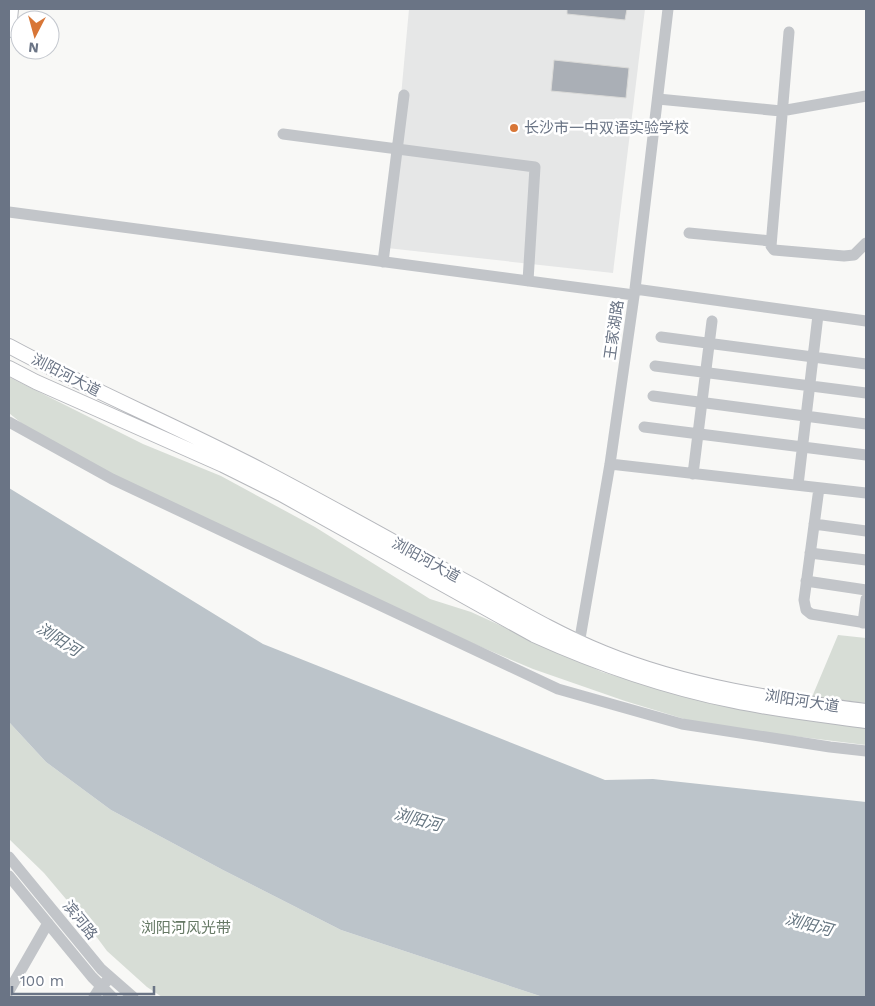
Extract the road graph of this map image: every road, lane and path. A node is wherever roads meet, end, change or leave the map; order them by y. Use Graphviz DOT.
graph roads {
  1 [pos="11,9"];
  2 [pos="668,9"];
  3 [pos="9,30"];
  4 [pos="788,32"];
  5 [pos="404,95"];
  6 [pos="866,96"];
  7 [pos="658,99"];
  8 [pos="782,111"];
  9 [pos="283,134"];
  10 [pos="398,149"];
  11 [pos="9,212"];
  12 [pos="688,234"];
  13 [pos="771,241"];
  14 [pos="866,243"];
  15 [pos="383,262"];
  16 [pos="528,281"];
  17 [pos="635,292"];
  18 [pos="818,315"];
  19 [pos="712,321"];
  20 [pos="866,321"];
  21 [pos="661,338"];
  22 [pos="709,343"];
  23 [pos="9,346"];
  24 [pos="813,356"];
  25 [pos="866,364"];
  26 [pos="655,366"];
  27 [pos="9,368"];
  28 [pos="705,372"];
  29 [pos="810,385"];
  30 [pos="866,393"];
  31 [pos="654,396"];
  32 [pos="701,402"];
  33 [pos="806,415"];
  34 [pos="9,422"];
  35 [pos="866,424"];
  36 [pos="644,427"];
  37 [pos="698,434"];
  38 [pos="802,446"];
  39 [pos="866,455"];
  40 [pos="610,464"];
  41 [pos="693,474"];
  42 [pos="798,486"];
  43 [pos="819,488"];
  44 [pos="866,493"];
  45 [pos="814,524"];
  46 [pos="866,531"];
  47 [pos="810,553"];
  48 [pos="866,560"];
  49 [pos="806,582"];
  50 [pos="866,590"];
  51 [pos="866,600"];
  52 [pos="865,623"];
  53 [pos="578,648"];
  54 [pos="866,710"];
  55 [pos="866,720"];
  56 [pos="866,750"];
  57 [pos="9,857"];
  58 [pos="9,876"];
  59 [pos="48,923"];
  60 [pos="111,978"];
  61 [pos="101,986"];
  62 [pos="9,991"];
  63 [pos="94,997"];
  64 [pos="112,997"];
  65 [pos="133,997"];
  1 -- 3 [label="main road"];
  2 -- 7 [label="street, 王家湖路"];
  4 -- 8 [label="street"];
  5 -- 10 [label="street"];
  6 -- 8 [label="street"];
  7 -- 8 [label="street"];
  7 -- 17 [label="street, 王家湖路"];
  8 -- 13 [label="street"];
  9 -- 10 [label="street"];
  10 -- 15 [label="street"];
  10 -- 16 [label="street"];
  11 -- 15 [label="street"];
  12 -- 13 [label="street"];
  13 -- 14 [label="street"];
  15 -- 16 [label="street"];
  16 -- 17 [label="street"];
  17 -- 18 [label="street"];
  17 -- 40 [label="street, 王家湖路"];
  18 -- 20 [label="street"];
  18 -- 24 [label="street"];
  19 -- 22 [label="street"];
  21 -- 22 [label="street"];
  22 -- 24 [label="street"];
  22 -- 28 [label="street"];
  23 -- 53 [label="main road, 浏阳河大道"];
  24 -- 25 [label="street"];
  24 -- 29 [label="street"];
  26 -- 28 [label="street"];
  27 -- 53 [label="main road, 浏阳河大道"];
  28 -- 29 [label="street"];
  28 -- 32 [label="street"];
  29 -- 30 [label="street"];
  29 -- 33 [label="street"];
  31 -- 32 [label="street"];
  32 -- 33 [label="street"];
  32 -- 37 [label="street"];
  33 -- 35 [label="street"];
  33 -- 38 [label="street"];
  34 -- 56 [label="street"];
  36 -- 37 [label="street"];
  37 -- 38 [label="street"];
  37 -- 41 [label="street"];
  38 -- 39 [label="street"];
  38 -- 42 [label="street"];
  40 -- 41 [label="street"];
  40 -- 53 [label="street, 王家湖路"];
  41 -- 42 [label="street"];
  42 -- 43 [label="street"];
  43 -- 44 [label="street"];
  43 -- 45 [label="street"];
  45 -- 46 [label="street"];
  45 -- 47 [label="street"];
  47 -- 48 [label="street"];
  47 -- 49 [label="street"];
  49 -- 50 [label="street"];
  49 -- 52 [label="street"];
  51 -- 52 [label="street"];
  53 -- 54 [label="main road, 浏阳河大道"];
  53 -- 55 [label="main road, 浏阳河大道"];
  57 -- 60 [label="street, 滨河路"];
  58 -- 59 [label="street, 滨河路"];
  59 -- 61 [label="street, 滨河路"];
  59 -- 62 [label="street"];
  60 -- 61 [label="street"];
  60 -- 65 [label="street, 滨河路"];
  61 -- 63 [label="street"];
  61 -- 64 [label="street, 滨河路"];
}
